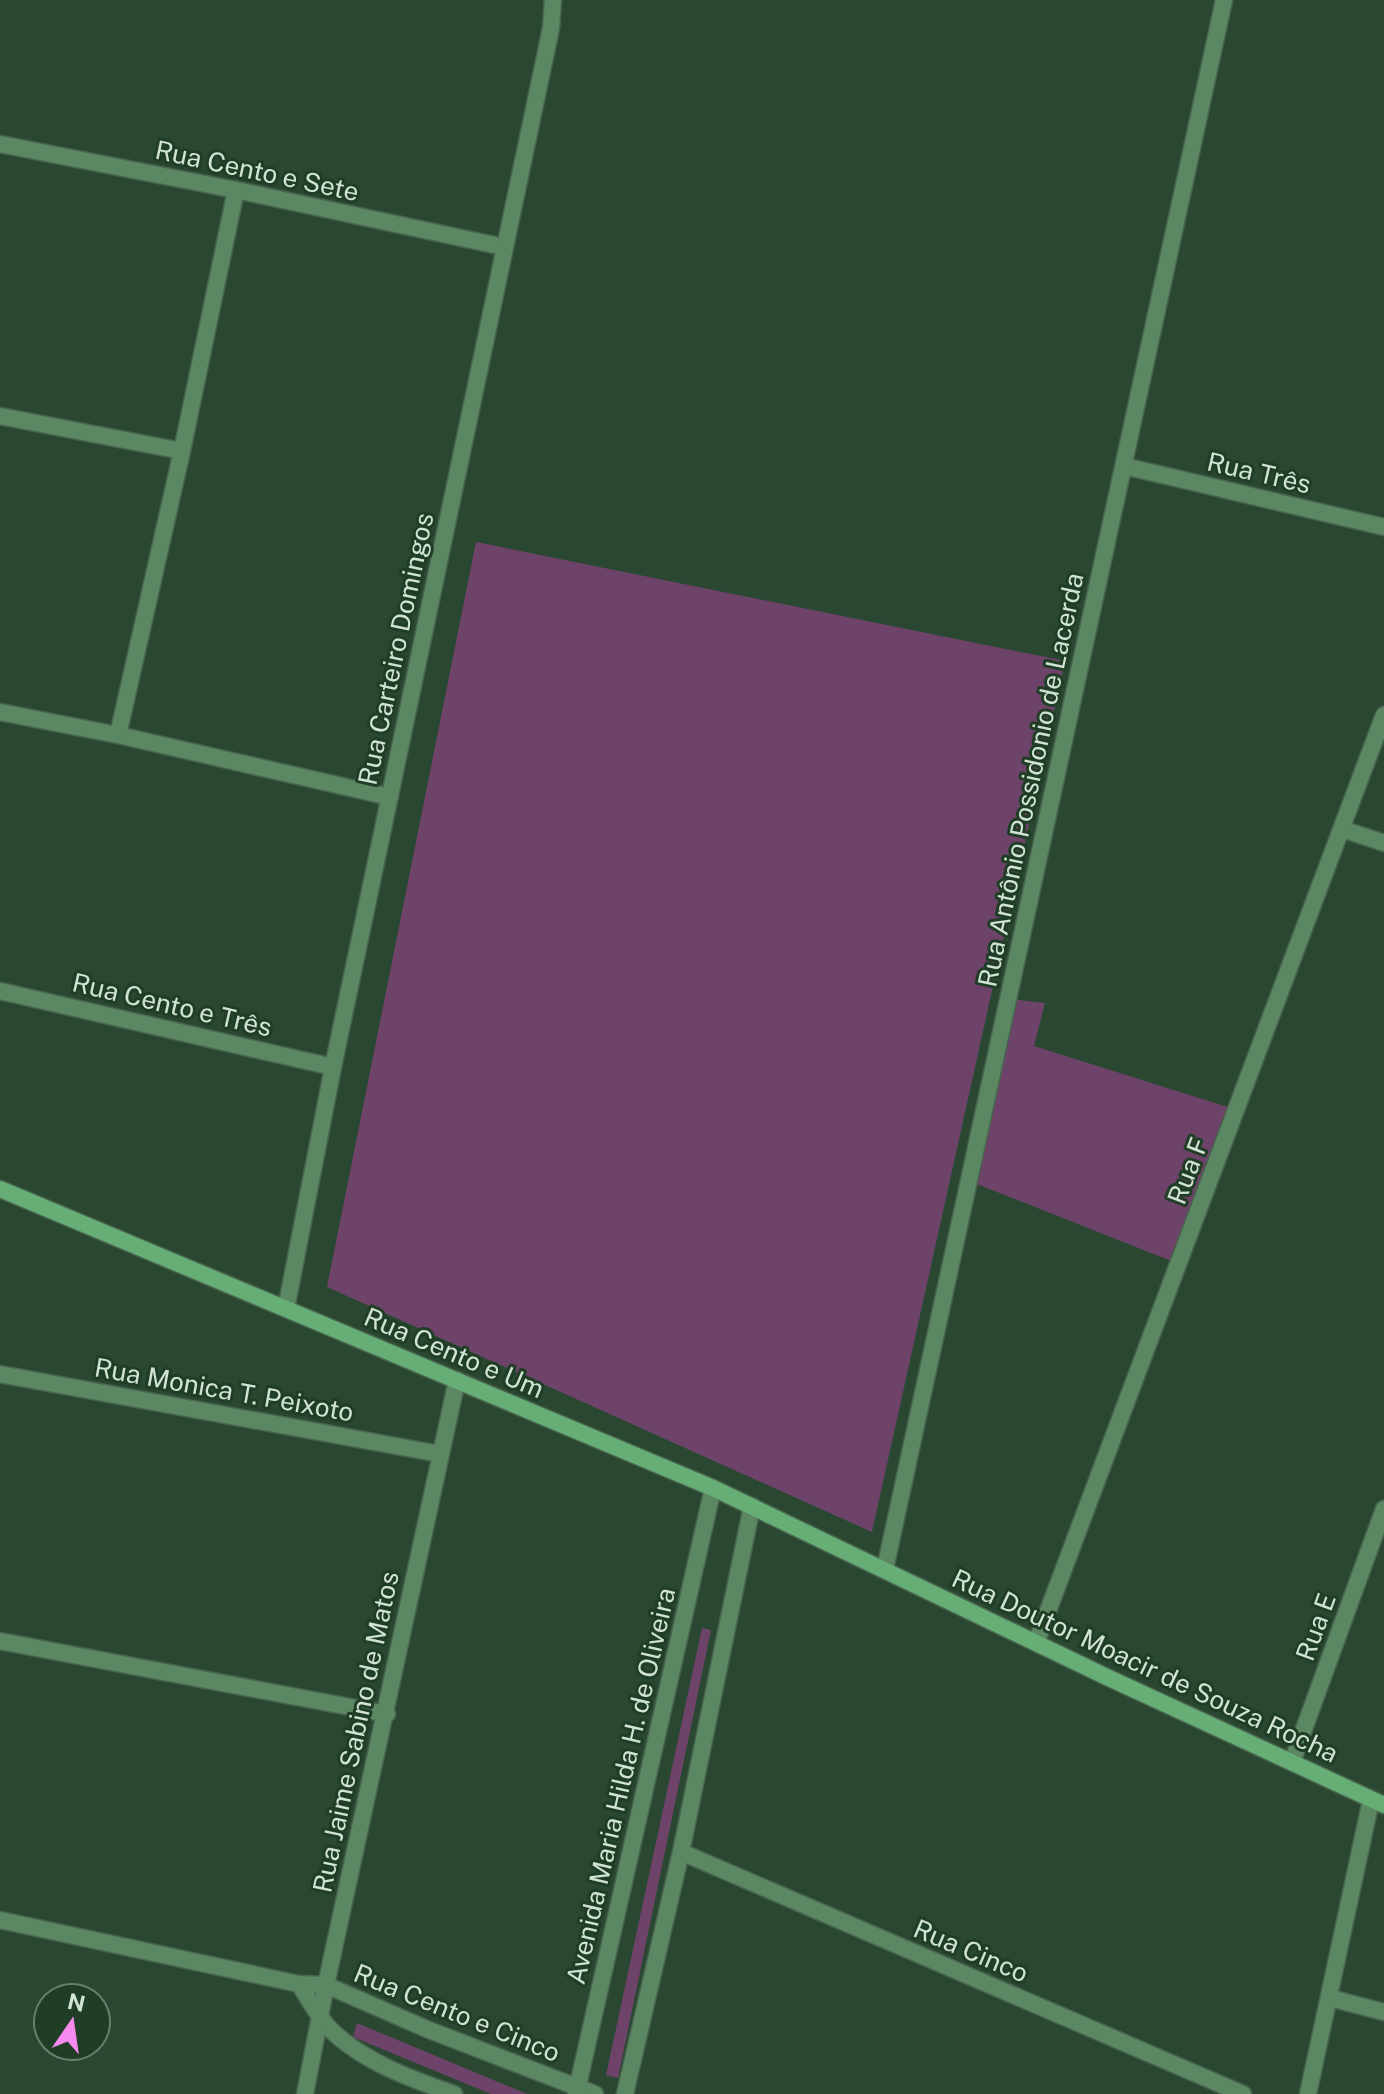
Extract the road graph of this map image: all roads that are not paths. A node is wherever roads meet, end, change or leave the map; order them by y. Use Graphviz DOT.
graph roads {
  1 [pos="553,0"];
  2 [pos="1224,0"];
  3 [pos="0,144"];
  4 [pos="236,190"];
  5 [pos="504,247"];
  6 [pos="0,416"];
  7 [pos="182,451"];
  8 [pos="1124,466"];
  9 [pos="1384,527"];
  10 [pos="0,712"];
  11 [pos="1384,715"];
  12 [pos="118,735"];
  13 [pos="390,797"];
  14 [pos="1342,829"];
  15 [pos="1384,843"];
  16 [pos="0,991"];
  17 [pos="333,1067"];
  18 [pos="0,1189"];
  19 [pos="286,1309"];
  20 [pos="0,1374"];
  21 [pos="457,1380"];
  22 [pos="440,1454"];
  23 [pos="713,1488"];
  24 [pos="752,1506"];
  25 [pos="1384,1509"];
  26 [pos="885,1569"];
  27 [pos="0,1641"];
  28 [pos="1036,1643"];
  29 [pos="387,1714"];
  30 [pos="1292,1762"];
  31 [pos="1378,1802"];
  32 [pos="681,1852"];
  33 [pos="0,1920"];
  34 [pos="299,1984"];
  35 [pos="326,1985"];
  36 [pos="1330,1998"];
  37 [pos="1384,2012"];
  38 [pos="320,2017"];
  39 [pos="577,2091"];
  40 [pos="305,2094"];
  41 [pos="454,2094"];
  42 [pos="595,2094"];
  43 [pos="625,2094"];
  44 [pos="1243,2094"];
  45 [pos="1308,2094"];
  1 -- 5 [label="street, Rua Carteiro Domingos"];
  2 -- 8 [label="street, Rua Antônio Possidonio de Lacerda"];
  3 -- 4 [label="street, Rua Cento e Sete"];
  4 -- 5 [label="street, Rua Cento e Sete"];
  4 -- 7 [label="street"];
  5 -- 13 [label="street, Rua Carteiro Domingos"];
  6 -- 7 [label="street"];
  7 -- 12 [label="street"];
  8 -- 9 [label="street, Rua Três"];
  8 -- 26 [label="street, Rua Antônio Possidonio de Lacerda"];
  10 -- 12 [label="street"];
  11 -- 14 [label="street, Rua F"];
  12 -- 13 [label="street"];
  13 -- 17 [label="street, Rua Carteiro Domingos"];
  14 -- 15 [label="street"];
  14 -- 28 [label="street, Rua F"];
  16 -- 17 [label="street, Rua Cento e Três"];
  17 -- 19 [label="street, Rua Carteiro Domingos"];
  18 -- 19 [label="street, Rua Cento e Um"];
  19 -- 21 [label="street, Rua Cento e Um"];
  20 -- 22 [label="street, Rua Monica T. Peixoto"];
  21 -- 22 [label="street, Rua Jaime Sabino de Matos"];
  21 -- 23 [label="street, Rua Cento e Um"];
  22 -- 29 [label="street, Rua Jaime Sabino de Matos"];
  23 -- 24 [label="street, Rua Cento e Um"];
  23 -- 39 [label="street, Avenida Maria Hilda H. de Oliveira"];
  24 -- 26 [label="street, Rua Cento e Um"];
  24 -- 32 [label="street"];
  25 -- 30 [label="street, Rua E"];
  26 -- 28 [label="street, Rua Doutor Moacir de Souza Rocha"];
  27 -- 29 [label="street"];
  28 -- 30 [label="street, Rua Doutor Moacir de Souza Rocha"];
  29 -- 35 [label="street, Rua Jaime Sabino de Matos"];
  30 -- 31 [label="street, Rua Doutor Moacir de Souza Rocha"];
  31 -- 36 [label="street"];
  32 -- 43 [label="street"];
  32 -- 44 [label="street, Rua Cinco"];
  33 -- 34 [label="street, Rua Cento e Cinco"];
  34 -- 35 [label="street, Rua Cento e Cinco"];
  34 -- 38 [label="street"];
  35 -- 38 [label="street, Rua Jaime Sabino de Matos"];
  35 -- 39 [label="street, Rua Cento e Cinco"];
  36 -- 37 [label="street"];
  36 -- 45 [label="street"];
  38 -- 40 [label="street, Rua Jaime Sabino de Matos"];
  38 -- 41 [label="street"];
  39 -- 42 [label="street, Rua Cento e Cinco"];
}
